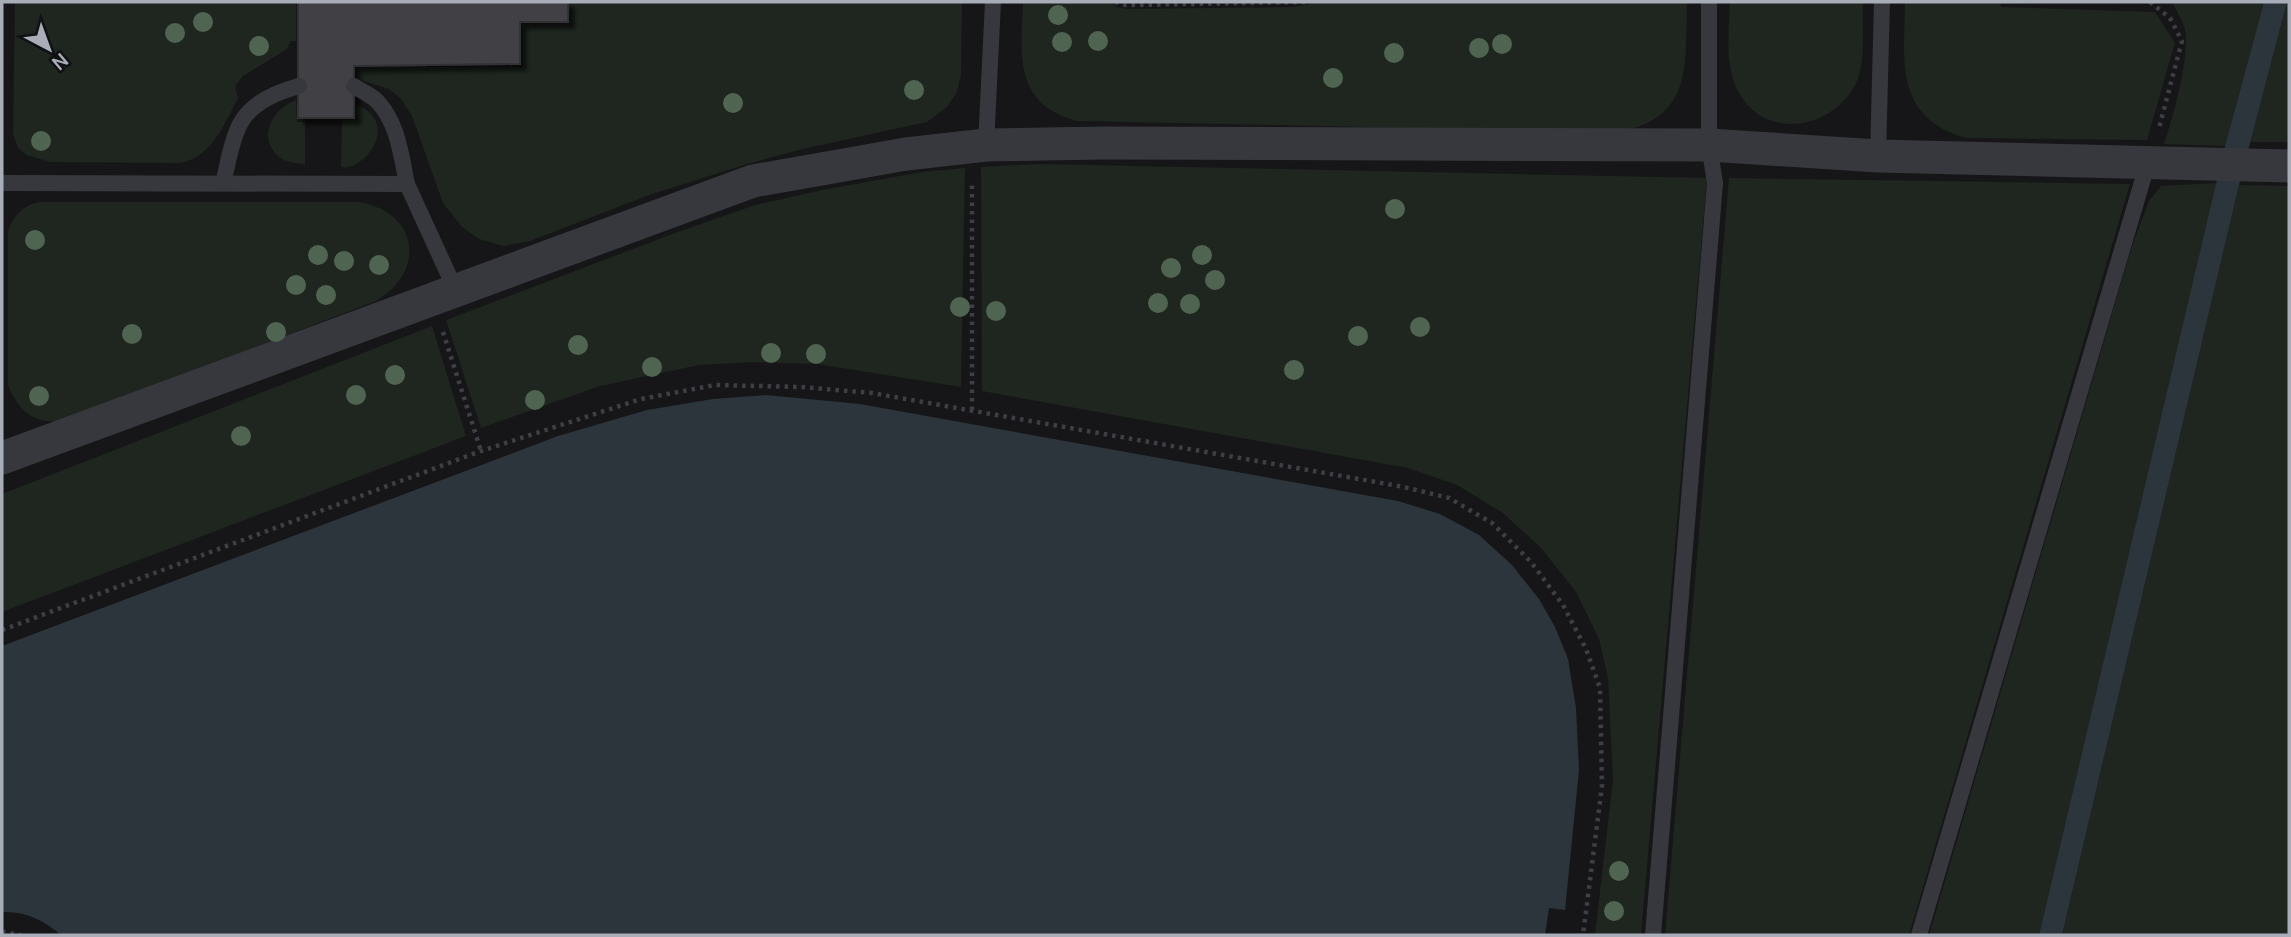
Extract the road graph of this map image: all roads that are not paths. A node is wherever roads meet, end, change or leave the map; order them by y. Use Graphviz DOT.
graph roads {
  1 [pos="993,2"];
  2 [pos="1709,2"];
  3 [pos="1882,2"];
  4 [pos="299,86"];
  5 [pos="354,86"];
  6 [pos="1709,145"];
  7 [pos="979,146"];
  8 [pos="1878,156"];
  9 [pos="2148,162"];
  10 [pos="2289,166"];
  11 [pos="2,183"];
  12 [pos="223,183"];
  13 [pos="407,184"];
  14 [pos="444,296"];
  15 [pos="2,458"];
  16 [pos="1653,935"];
  17 [pos="1919,935"];
  1 -- 7 [label="lane"];
  2 -- 6 [label="lane"];
  3 -- 8 [label="lane"];
  4 -- 12 [label="lane"];
  5 -- 13 [label="lane"];
  6 -- 7 [label="street"];
  6 -- 8 [label="street"];
  6 -- 16 [label="lane"];
  7 -- 14 [label="street"];
  8 -- 9 [label="street"];
  9 -- 10 [label="street"];
  9 -- 17 [label="lane"];
  11 -- 12 [label="lane"];
  12 -- 13 [label="lane"];
  13 -- 14 [label="lane"];
  14 -- 15 [label="street"];
}
